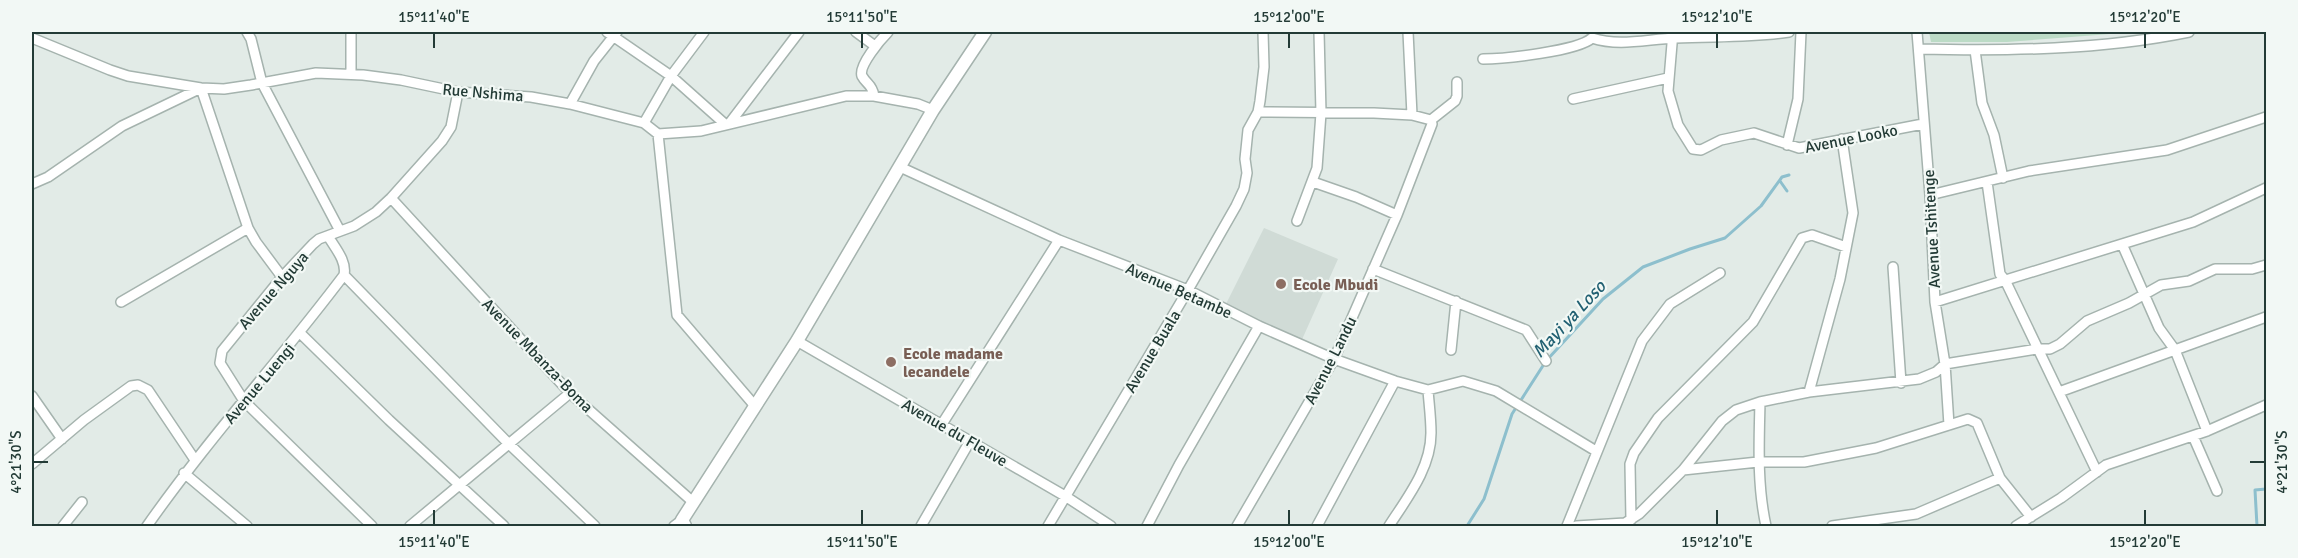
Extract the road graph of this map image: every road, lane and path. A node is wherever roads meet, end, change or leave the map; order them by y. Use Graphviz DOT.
graph roads {
  1 [pos="247,32"];
  2 [pos="351,32"];
  3 [pos="704,32"];
  4 [pos="799,32"];
  5 [pos="856,32"];
  6 [pos="888,32"];
  7 [pos="985,32"];
  8 [pos="1263,32"];
  9 [pos="1319,32"];
  10 [pos="1408,32"];
  11 [pos="1789,32"];
  12 [pos="1801,32"];
  13 [pos="1917,32"];
  14 [pos="2098,32"];
  15 [pos="2189,32"];
  16 [pos="612,33"];
  17 [pos="1729,34"];
  18 [pos="1592,35"];
  19 [pos="1673,35"];
  20 [pos="32,38"];
  21 [pos="2100,43"];
  22 [pos="875,46"];
  23 [pos="1919,49"];
  24 [pos="1975,50"];
  25 [pos="1483,59"];
  26 [pos="351,74"];
  27 [pos="671,76"];
  28 [pos="1668,78"];
  29 [pos="1457,82"];
  30 [pos="262,83"];
  31 [pos="201,88"];
  32 [pos="458,92"];
  33 [pos="874,96"];
  34 [pos="1573,99"];
  35 [pos="570,104"];
  36 [pos="933,110"];
  37 [pos="1258,112"];
  38 [pos="1321,113"];
  39 [pos="1412,115"];
  40 [pos="2266,117"];
  41 [pos="1431,120"];
  42 [pos="644,123"];
  43 [pos="1923,124"];
  44 [pos="728,125"];
  45 [pos="658,134"];
  46 [pos="1842,139"];
  47 [pos="1787,145"];
  48 [pos="900,167"];
  49 [pos="2003,178"];
  50 [pos="1313,182"];
  51 [pos="1988,182"];
  52 [pos="32,184"];
  53 [pos="2266,188"];
  54 [pos="1930,195"];
  55 [pos="391,198"];
  56 [pos="1397,215"];
  57 [pos="1297,221"];
  58 [pos="248,228"];
  59 [pos="340,231"];
  60 [pos="328,236"];
  61 [pos="1059,240"];
  62 [pos="2122,244"];
  63 [pos="1846,247"];
  64 [pos="2266,265"];
  65 [pos="1893,267"];
  66 [pos="1373,269"];
  67 [pos="1720,273"];
  68 [pos="344,275"];
  69 [pos="282,277"];
  70 [pos="2005,280"];
  71 [pos="1188,290"];
  72 [pos="2143,295"];
  73 [pos="1456,301"];
  74 [pos="121,302"];
  75 [pos="1935,302"];
  76 [pos="2266,317"];
  77 [pos="1259,326"];
  78 [pos="300,333"];
  79 [pos="797,341"];
  80 [pos="2037,349"];
  81 [pos="1451,350"];
  82 [pos="2175,350"];
  83 [pos="1334,359"];
  84 [pos="1546,361"];
  85 [pos="1945,363"];
  86 [pos="1395,381"];
  87 [pos="1901,382"];
  88 [pos="1428,390"];
  89 [pos="1809,392"];
  90 [pos="2059,392"];
  91 [pos="570,393"];
  92 [pos="32,396"];
  93 [pos="244,401"];
  94 [pos="1760,402"];
  95 [pos="2266,405"];
  96 [pos="755,406"];
  97 [pos="942,424"];
  98 [pos="1949,425"];
  99 [pos="2206,431"];
  100 [pos="2193,436"];
  101 [pos="62,438"];
  102 [pos="970,441"];
  103 [pos="508,443"];
  104 [pos="1596,451"];
  105 [pos="195,460"];
  106 [pos="1758,462"];
  107 [pos="32,464"];
  108 [pos="1683,470"];
  109 [pos="2097,472"];
  110 [pos="184,473"];
  111 [pos="2000,478"];
  112 [pos="458,484"];
  113 [pos="2217,491"];
  114 [pos="1065,496"];
  115 [pos="82,502"];
  116 [pos="693,502"];
  117 [pos="2031,517"];
  118 [pos="1631,520"];
  119 [pos="680,524"];
  120 [pos="63,526"];
  121 [pos="147,526"];
  122 [pos="247,526"];
  123 [pos="372,526"];
  124 [pos="410,526"];
  125 [pos="504,526"];
  126 [pos="596,526"];
  127 [pos="921,526"];
  128 [pos="1048,526"];
  129 [pos="1111,526"];
  130 [pos="1147,526"];
  131 [pos="1237,526"];
  132 [pos="1317,526"];
  133 [pos="1389,526"];
  134 [pos="1567,526"];
  135 [pos="1576,526"];
  136 [pos="1765,526"];
  137 [pos="1832,526"];
  138 [pos="2016,526"];
  1 -- 30 [label="street"];
  2 -- 26 [label="street"];
  3 -- 27 [label="street"];
  4 -- 44 [label="street"];
  5 -- 22 [label="street"];
  6 -- 22 [label="street"];
  7 -- 36 [label="street"];
  8 -- 37 [label="street, Avenue Buala"];
  9 -- 38 [label="street"];
  10 -- 39 [label="street"];
  11 -- 17 [label="street"];
  12 -- 47 [label="street"];
  13 -- 23 [label="street, Avenue Tshitenge"];
  14 -- 21 [label="street"];
  15 -- 21 [label="street"];
  16 -- 27 [label="street"];
  16 -- 35 [label="street"];
  17 -- 19 [label="street"];
  18 -- 19 [label="street"];
  18 -- 25 [label="street"];
  19 -- 28 [label="street, Avenue Looko"];
  20 -- 31 [label="street, Rue Nshima"];
  21 -- 24 [label="street"];
  22 -- 33 [label="street"];
  23 -- 24 [label="street"];
  23 -- 43 [label="street, Avenue Tshitenge"];
  24 -- 49 [label="street"];
  26 -- 30 [label="street, Rue Nshima"];
  26 -- 32 [label="street, Rue Nshima"];
  27 -- 42 [label="street"];
  27 -- 44 [label="street"];
  28 -- 34 [label="street"];
  28 -- 47 [label="street, Avenue Looko"];
  29 -- 41 [label="street"];
  30 -- 31 [label="street, Rue Nshima"];
  30 -- 59 [label="street"];
  31 -- 52 [label="street"];
  31 -- 58 [label="street"];
  32 -- 35 [label="street, Rue Nshima"];
  32 -- 55 [label="street, Avenue Nguya"];
  33 -- 36 [label="street"];
  33 -- 44 [label="street"];
  35 -- 42 [label="street, Rue Nshima"];
  36 -- 48 [label="street"];
  37 -- 38 [label="street"];
  37 -- 71 [label="street, Avenue Buala"];
  38 -- 39 [label="street"];
  38 -- 50 [label="street"];
  39 -- 41 [label="street"];
  40 -- 49 [label="street"];
  41 -- 56 [label="street, Avenue Landu"];
  42 -- 45 [label="street, Rue Nshima"];
  43 -- 46 [label="street, Avenue Looko"];
  43 -- 54 [label="street, Avenue Tshitenge"];
  44 -- 45 [label="street"];
  45 -- 96 [label="street"];
  46 -- 47 [label="street, Avenue Looko"];
  46 -- 63 [label="street"];
  48 -- 61 [label="street, Avenue Betambe"];
  48 -- 79 [label="street"];
  49 -- 51 [label="street"];
  50 -- 56 [label="street"];
  50 -- 57 [label="street"];
  51 -- 54 [label="street"];
  51 -- 70 [label="street"];
  53 -- 62 [label="street"];
  54 -- 75 [label="street, Avenue Tshitenge"];
  55 -- 59 [label="street, Avenue Nguya"];
  55 -- 91 [label="street, Avenue Mbanza-Boma"];
  56 -- 66 [label="street, Avenue Landu"];
  58 -- 69 [label="street"];
  58 -- 74 [label="street"];
  59 -- 60 [label="street, Avenue Nguya"];
  60 -- 68 [label="street"];
  60 -- 69 [label="street, Avenue Nguya"];
  61 -- 71 [label="street, Avenue Betambe"];
  61 -- 97 [label="street"];
  62 -- 70 [label="street"];
  62 -- 72 [label="street"];
  63 -- 89 [label="street"];
  63 -- 118 [label="street"];
  64 -- 72 [label="street"];
  65 -- 87 [label="street"];
  66 -- 73 [label="street"];
  66 -- 83 [label="street, Avenue Landu"];
  67 -- 104 [label="street"];
  68 -- 78 [label="street, Avenue Luengi"];
  68 -- 103 [label="street"];
  69 -- 93 [label="street, Avenue Nguya"];
  70 -- 75 [label="street"];
  70 -- 80 [label="street"];
  71 -- 77 [label="street, Avenue Betambe"];
  71 -- 114 [label="street, Avenue Buala"];
  72 -- 80 [label="street"];
  72 -- 82 [label="street"];
  73 -- 81 [label="street"];
  73 -- 84 [label="street"];
  75 -- 85 [label="street, Avenue Tshitenge"];
  76 -- 82 [label="street"];
  77 -- 83 [label="street, Avenue Betambe"];
  77 -- 130 [label="street"];
  78 -- 93 [label="street, Avenue Luengi"];
  78 -- 112 [label="street"];
  79 -- 96 [label="street"];
  79 -- 97 [label="street, Avenue du Fleuve"];
  80 -- 85 [label="street"];
  80 -- 90 [label="street"];
  82 -- 90 [label="street"];
  82 -- 99 [label="street"];
  83 -- 86 [label="street, Avenue Betambe"];
  83 -- 131 [label="street, Avenue Landu"];
  85 -- 87 [label="street"];
  85 -- 98 [label="street, Avenue Tshitenge"];
  86 -- 88 [label="street, Avenue Betambe"];
  86 -- 132 [label="street"];
  87 -- 89 [label="street"];
  88 -- 104 [label="street, Avenue Betambe"];
  88 -- 133 [label="street"];
  89 -- 94 [label="street"];
  90 -- 109 [label="street"];
  91 -- 103 [label="street"];
  91 -- 116 [label="street, Avenue Mbanza-Boma"];
  92 -- 101 [label="street"];
  93 -- 105 [label="street, Avenue Luengi"];
  93 -- 123 [label="street"];
  94 -- 106 [label="street"];
  94 -- 108 [label="street"];
  95 -- 99 [label="street"];
  96 -- 116 [label="street"];
  97 -- 102 [label="street, Avenue du Fleuve"];
  98 -- 106 [label="street"];
  98 -- 111 [label="street"];
  99 -- 100 [label="street"];
  100 -- 109 [label="street"];
  100 -- 113 [label="street"];
  101 -- 105 [label="street"];
  101 -- 107 [label="street"];
  102 -- 114 [label="street, Avenue du Fleuve"];
  102 -- 127 [label="street"];
  103 -- 112 [label="street"];
  103 -- 126 [label="street"];
  104 -- 134 [label="street"];
  105 -- 110 [label="street, Avenue Luengi"];
  106 -- 108 [label="street"];
  106 -- 136 [label="street"];
  108 -- 118 [label="street"];
  109 -- 117 [label="street"];
  110 -- 121 [label="street, Avenue Luengi"];
  110 -- 122 [label="street"];
  111 -- 117 [label="street"];
  111 -- 137 [label="street"];
  112 -- 124 [label="street"];
  112 -- 125 [label="street"];
  114 -- 128 [label="street, Avenue Buala"];
  114 -- 129 [label="street, Avenue du Fleuve"];
  115 -- 120 [label="street"];
  116 -- 119 [label="street"];
  117 -- 138 [label="street"];
  118 -- 135 [label="street"];
}
